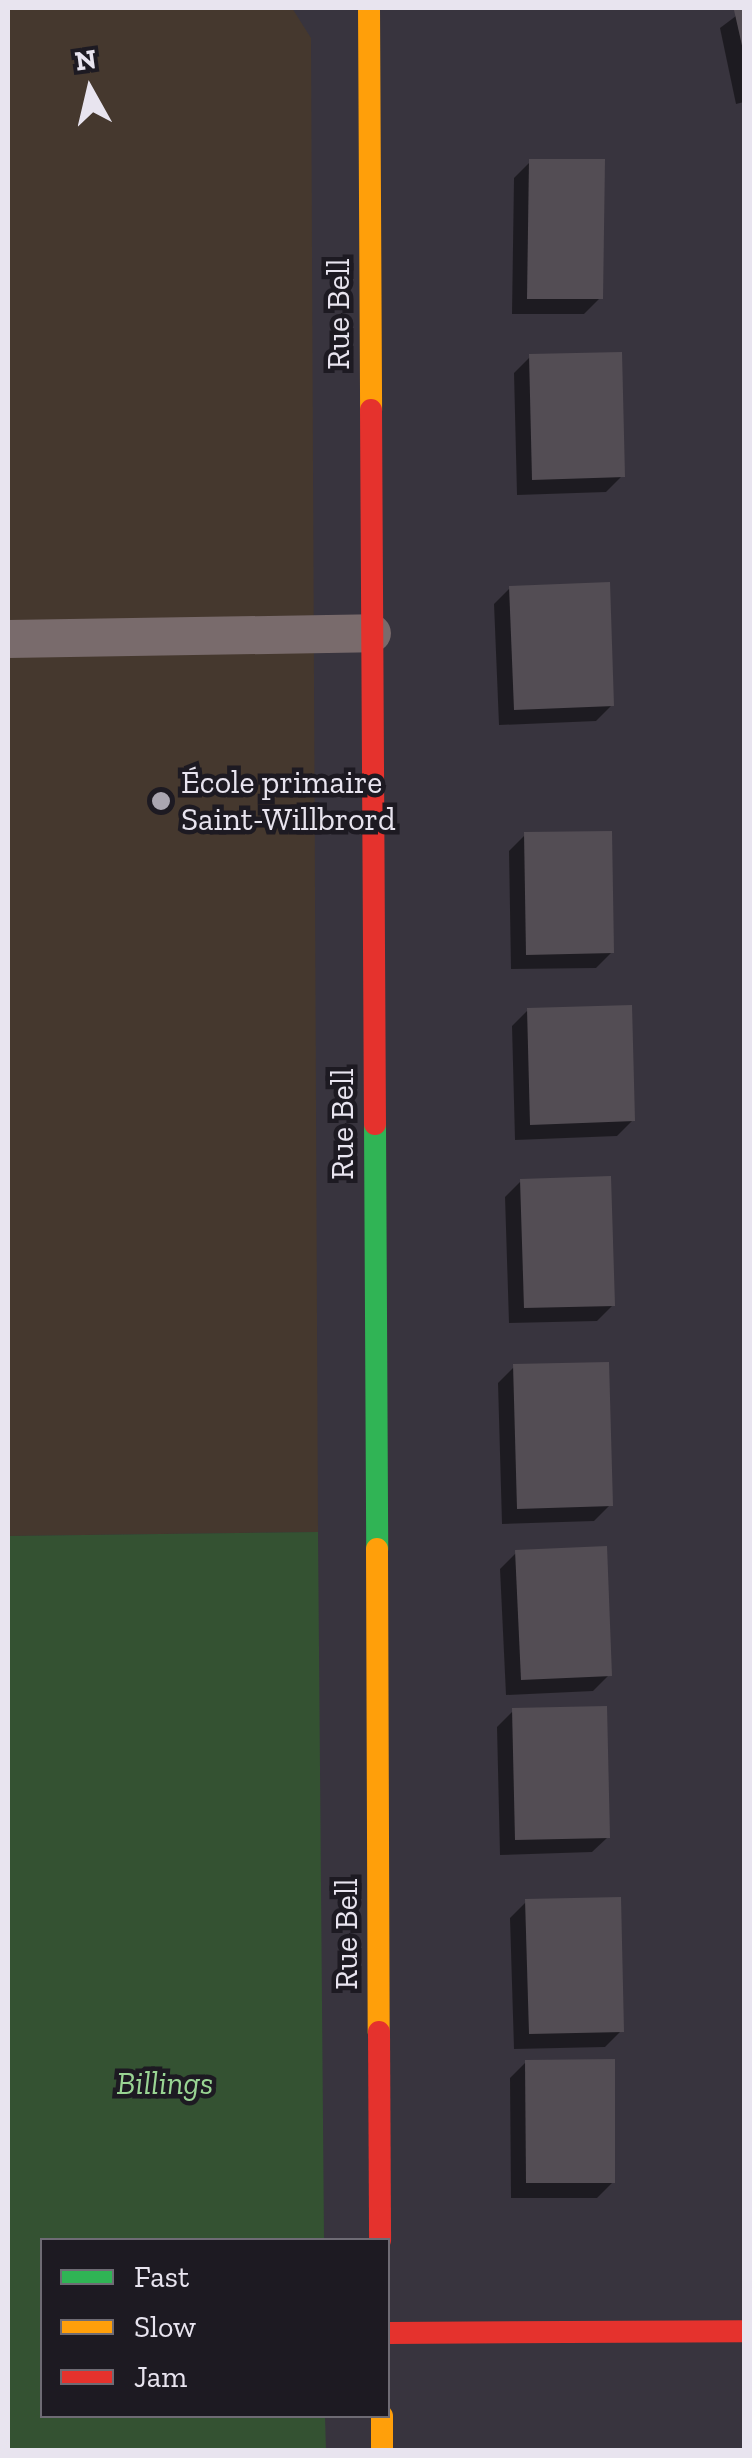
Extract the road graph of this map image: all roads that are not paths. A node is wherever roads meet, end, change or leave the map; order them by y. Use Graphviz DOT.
graph roads {
  1 [pos="369,8"];
  2 [pos="372,634"];
  3 [pos="8,639"];
  4 [pos="380,2238"];
  5 [pos="744,2332"];
  6 [pos="390,2333"];
  7 [pos="382,2418"];
  8 [pos="382,2450"];
  1 -- 2 [label="street, Rue Bell"];
  2 -- 3 [label="lane"];
  2 -- 4 [label="street, Rue Bell"];
  5 -- 6 [label="street"];
  7 -- 8 [label="street"];
}
